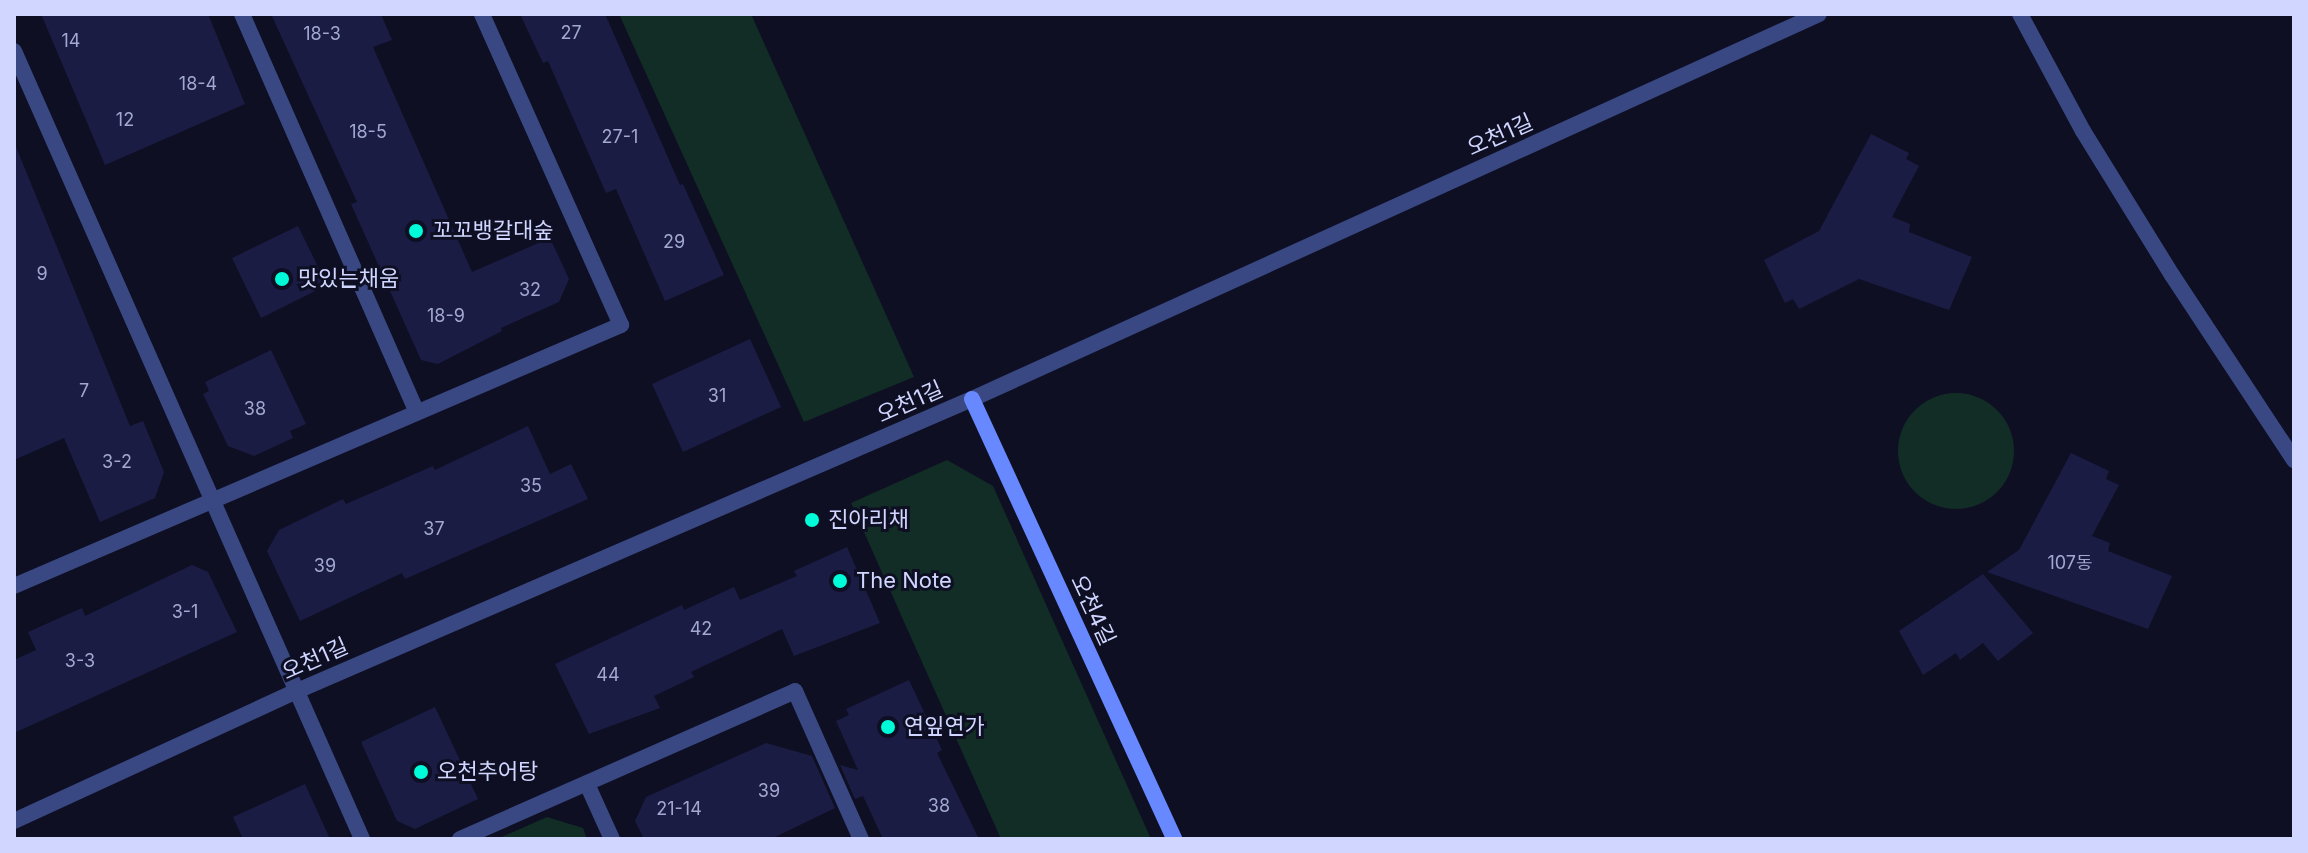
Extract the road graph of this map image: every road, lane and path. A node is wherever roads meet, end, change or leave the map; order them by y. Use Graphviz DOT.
graph roads {
  1 [pos="242,14"];
  2 [pos="482,14"];
  3 [pos="1819,14"];
  4 [pos="2020,14"];
  5 [pos="14,51"];
  6 [pos="972,399"];
  7 [pos="417,412"];
  8 [pos="2294,460"];
  9 [pos="213,500"];
  10 [pos="14,586"];
  11 [pos="297,691"];
  12 [pos="587,784"];
  13 [pos="14,821"];
  14 [pos="362,839"];
  15 [pos="460,839"];
  16 [pos="612,839"];
  17 [pos="861,839"];
  18 [pos="1174,839"];
  1 -- 7 [label="street"];
  2 -- 7 [label="street"];
  3 -- 6 [label="street, 오천1길"];
  4 -- 8 [label="street"];
  5 -- 9 [label="street"];
  6 -- 11 [label="street, 오천1길"];
  6 -- 18 [label="street, 오천4길"];
  7 -- 9 [label="street"];
  9 -- 10 [label="street"];
  9 -- 11 [label="street"];
  11 -- 13 [label="street, 오천1길"];
  11 -- 14 [label="street"];
  12 -- 15 [label="street"];
  12 -- 16 [label="street"];
  12 -- 17 [label="street"];
}
